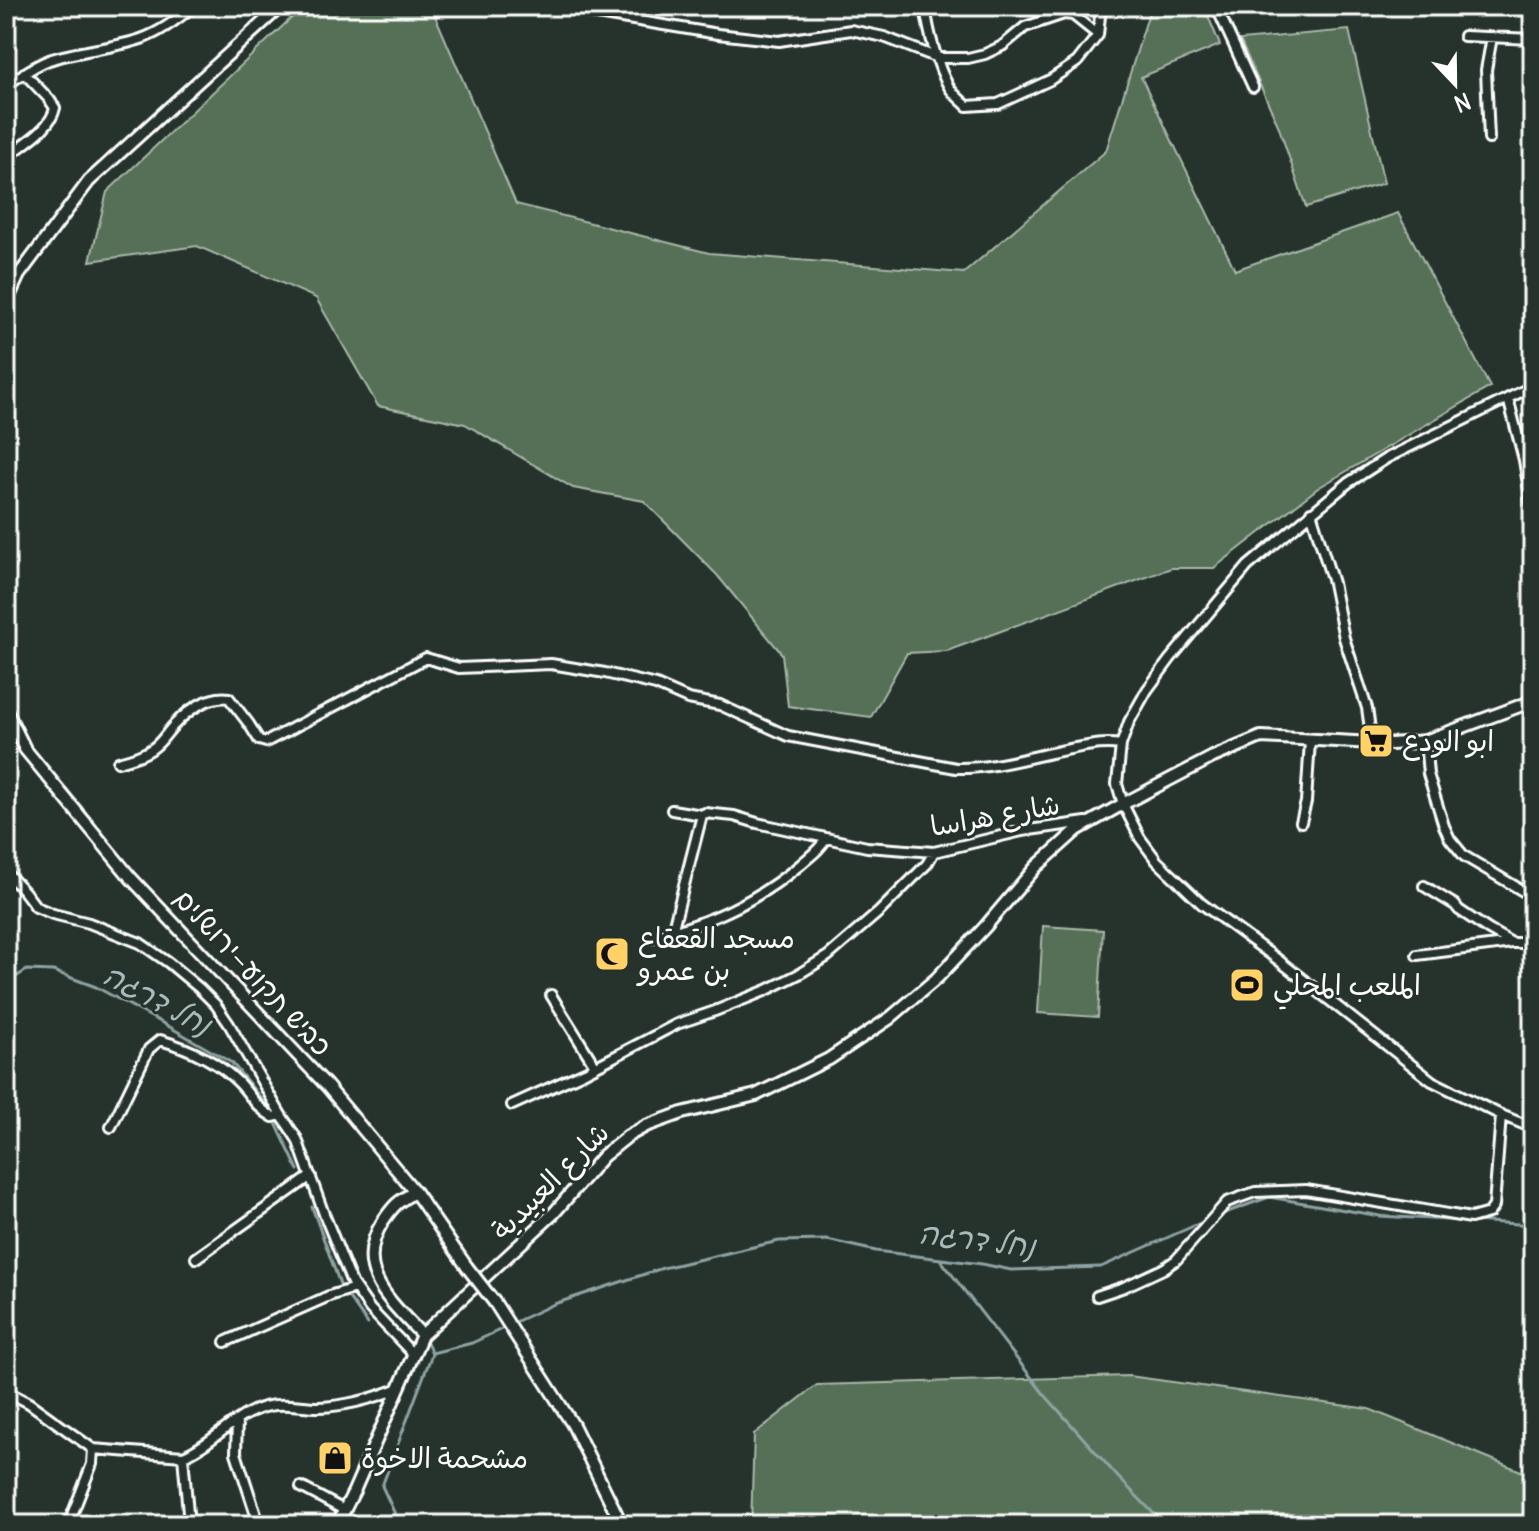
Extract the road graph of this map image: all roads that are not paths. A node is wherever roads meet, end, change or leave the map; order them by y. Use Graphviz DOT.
graph roads {
  1 [pos="193,6"];
  2 [pos="281,6"];
  3 [pos="586,6"];
  4 [pos="925,6"];
  5 [pos="1101,6"];
  6 [pos="1216,6"];
  7 [pos="1098,35"];
  8 [pos="1464,36"];
  9 [pos="1492,37"];
  10 [pos="1533,39"];
  11 [pos="938,58"];
  12 [pos="24,73"];
  13 [pos="6,85"];
  14 [pos="1253,87"];
  15 [pos="1489,139"];
  16 [pos="10,155"];
  17 [pos="6,303"];
  18 [pos="1533,386"];
  19 [pos="1508,398"];
  20 [pos="1311,512"];
  21 [pos="1533,515"];
  22 [pos="1533,701"];
  23 [pos="6,710"];
  24 [pos="1310,741"];
  25 [pos="1425,741"];
  26 [pos="1372,743"];
  27 [pos="1121,745"];
  28 [pos="118,762"];
  29 [pos="1123,804"];
  30 [pos="672,810"];
  31 [pos="702,815"];
  32 [pos="1091,822"];
  33 [pos="1301,822"];
  34 [pos="826,838"];
  35 [pos="934,852"];
  36 [pos="6,872"];
  37 [pos="1424,886"];
  38 [pos="1533,897"];
  39 [pos="672,932"];
  40 [pos="651,938"];
  41 [pos="1512,943"];
  42 [pos="1533,943"];
  43 [pos="1417,955"];
  44 [pos="551,995"];
  45 [pos="595,1066"];
  46 [pos="512,1105"];
  47 [pos="281,1115"];
  48 [pos="1501,1115"];
  49 [pos="111,1127"];
  50 [pos="1533,1128"];
  51 [pos="311,1176"];
  52 [pos="415,1192"];
  53 [pos="196,1258"];
  54 [pos="355,1288"];
  55 [pos="1097,1296"];
  56 [pos="422,1335"];
  57 [pos="225,1342"];
  58 [pos="412,1353"];
  59 [pos="397,1389"];
  60 [pos="6,1391"];
  61 [pos="237,1421"];
  62 [pos="93,1449"];
  63 [pos="183,1456"];
  64 [pos="301,1487"];
  65 [pos="344,1510"];
  66 [pos="259,1524"];
  67 [pos="68,1525"];
  68 [pos="189,1525"];
  69 [pos="337,1525"];
  70 [pos="622,1525"];
  1 -- 12 [label="street"];
  2 -- 17 [label="main road"];
  3 -- 11 [label="street"];
  4 -- 11 [label="street"];
  5 -- 7 [label="street"];
  6 -- 14 [label="street"];
  7 -- 11 [label="street"];
  7 -- 11 [label="street"];
  8 -- 9 [label="street"];
  9 -- 10 [label="street"];
  9 -- 15 [label="street"];
  12 -- 13 [label="street"];
  12 -- 16 [label="street"];
  18 -- 19 [label="street"];
  19 -- 20 [label="street"];
  19 -- 21 [label="street"];
  20 -- 26 [label="street"];
  20 -- 27 [label="street"];
  22 -- 25 [label="main road, شارع العبيدية"];
  23 -- 52 [label="main road, כביש תקוע–ירושלים"];
  24 -- 26 [label="main road, شارع العبيدية"];
  24 -- 29 [label="main road, شارع العبيدية"];
  24 -- 33 [label="street"];
  25 -- 26 [label="main road, شارع العبيدية"];
  25 -- 38 [label="street"];
  27 -- 28 [label="street"];
  27 -- 29 [label="street"];
  29 -- 32 [label="main road, شارع العبيدية"];
  29 -- 48 [label="street"];
  30 -- 31 [label="street, شارع هراسا"];
  31 -- 34 [label="street, شارع هراسا"];
  31 -- 39 [label="street"];
  32 -- 35 [label="street, شارع هراسا"];
  32 -- 56 [label="main road, شارع العبيدية"];
  34 -- 35 [label="street, شارع هراسا"];
  34 -- 39 [label="street"];
  35 -- 45 [label="street"];
  36 -- 47 [label="street"];
  37 -- 41 [label="street"];
  39 -- 40 [label="street"];
  41 -- 42 [label="street"];
  41 -- 43 [label="street"];
  44 -- 45 [label="street"];
  45 -- 46 [label="street"];
  47 -- 49 [label="street"];
  47 -- 51 [label="street"];
  48 -- 50 [label="street"];
  48 -- 55 [label="street"];
  51 -- 53 [label="street"];
  51 -- 54 [label="street"];
  52 -- 56 [label="main road"];
  52 -- 70 [label="main road, כביש תקוע–ירושלים, bridge"];
  54 -- 57 [label="street"];
  54 -- 58 [label="street"];
  56 -- 58 [label="main road, شارع العبيدية"];
  58 -- 59 [label="main road, شارع العبيدية"];
  59 -- 61 [label="street"];
  59 -- 65 [label="main road, شارع العبيدية"];
  60 -- 62 [label="street"];
  61 -- 63 [label="street"];
  61 -- 66 [label="street"];
  62 -- 63 [label="street"];
  62 -- 67 [label="street"];
  63 -- 68 [label="street"];
  64 -- 65 [label="street"];
  65 -- 69 [label="main road, شارع العبيدية"];
}
